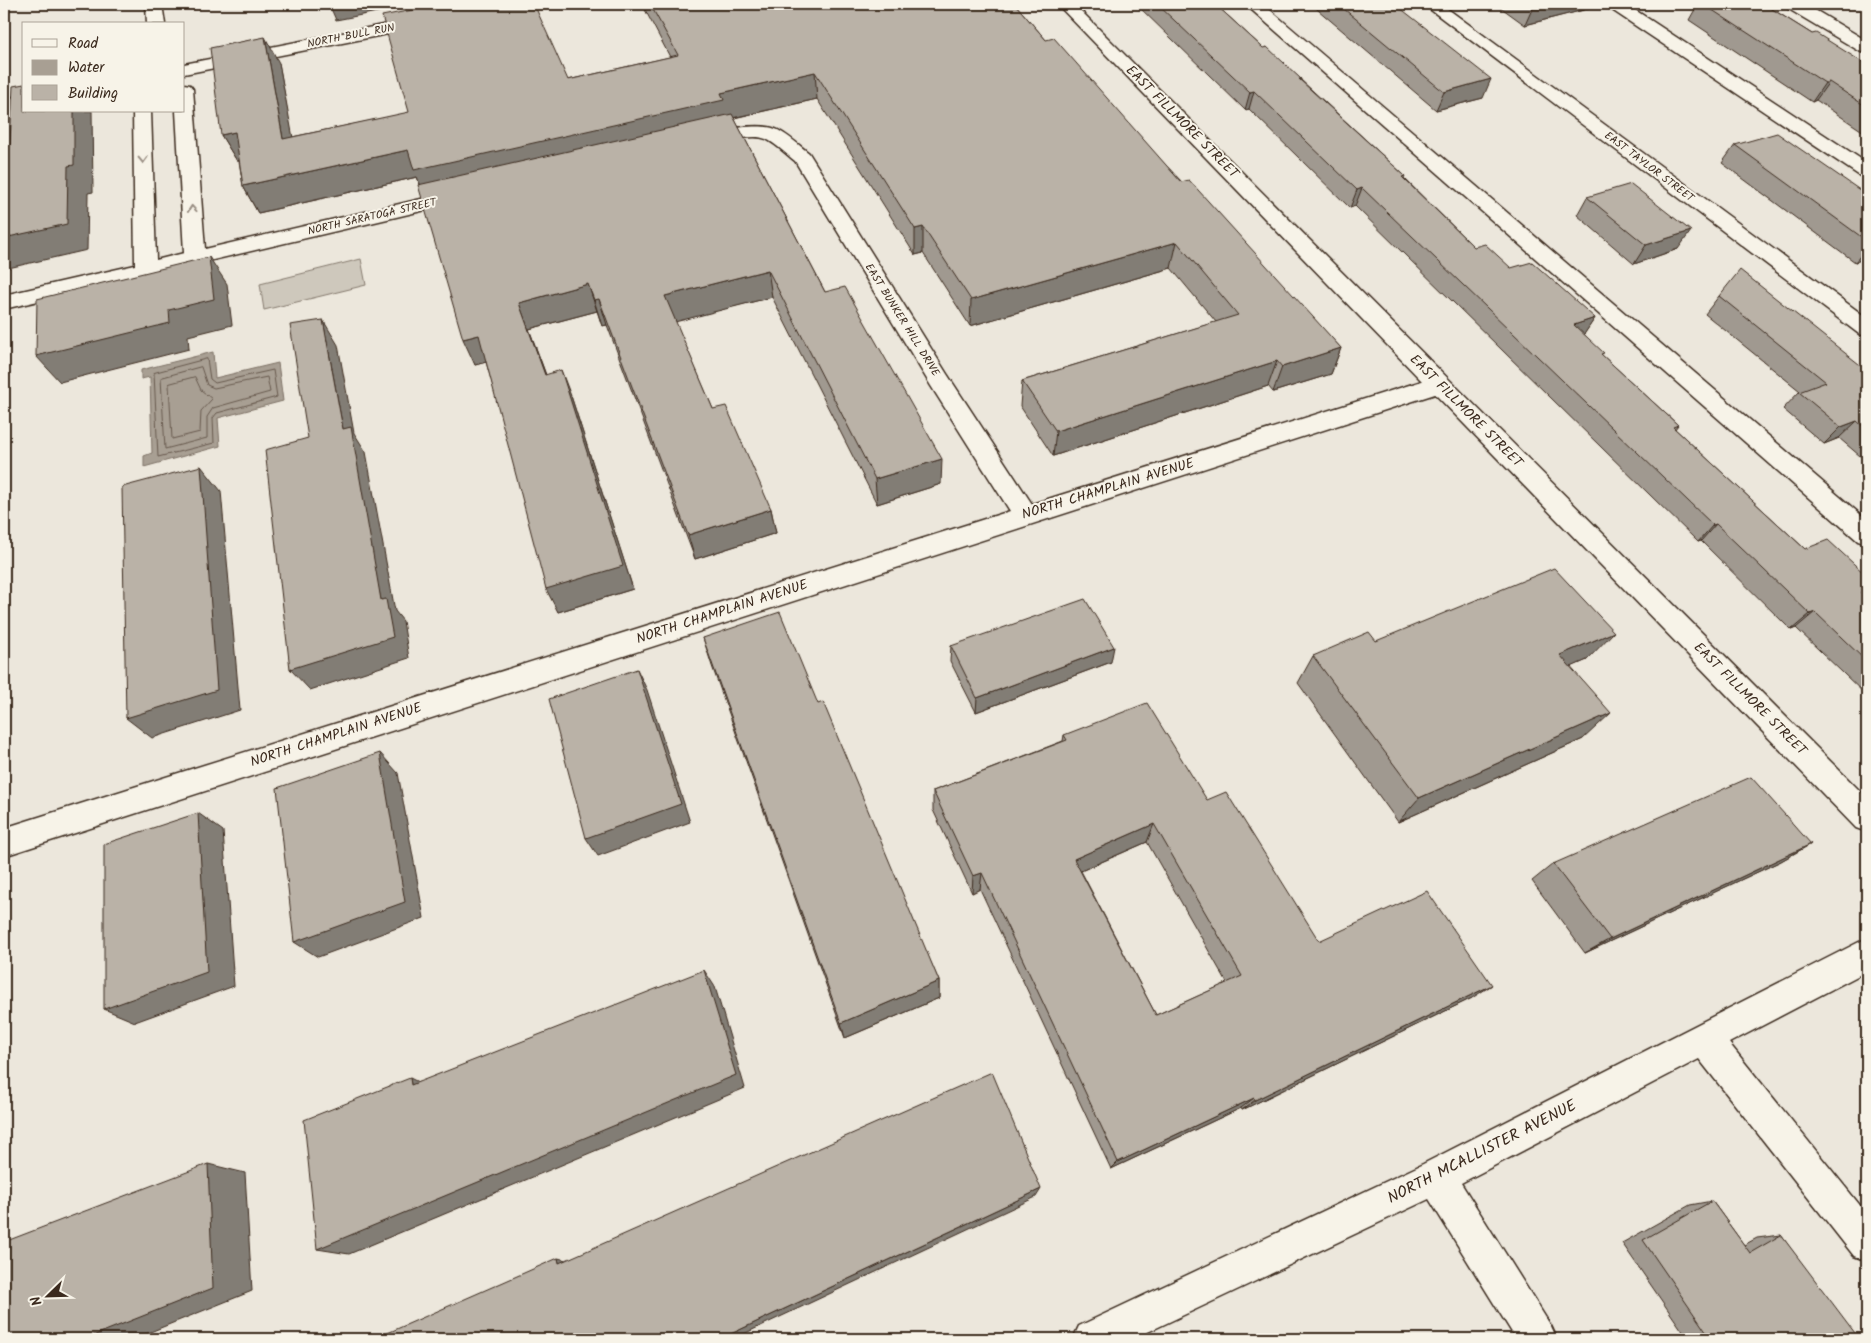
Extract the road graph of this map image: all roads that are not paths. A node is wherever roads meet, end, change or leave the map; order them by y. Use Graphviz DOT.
graph roads {
  1 [pos="154,4"];
  2 [pos="1065,4"];
  3 [pos="1253,4"];
  4 [pos="1431,4"];
  5 [pos="1615,4"];
  6 [pos="1793,4"];
  7 [pos="441,19"];
  8 [pos="156,22"];
  9 [pos="1867,48"];
  10 [pos="185,69"];
  11 [pos="22,100"];
  12 [pos="4,104"];
  13 [pos="185,104"];
  14 [pos="142,112"];
  15 [pos="689,144"];
  16 [pos="1867,172"];
  17 [pos="483,191"];
  18 [pos="195,257"];
  19 [pos="146,269"];
  20 [pos="4,302"];
  21 [pos="1867,329"];
  22 [pos="1440,384"];
  23 [pos="1026,515"];
  24 [pos="1867,534"];
  25 [pos="1867,818"];
  26 [pos="4,842"];
  27 [pos="1867,954"];
  28 [pos="1704,1039"];
  29 [pos="1436,1177"];
  30 [pos="1867,1243"];
  31 [pos="1115,1334"];
  32 [pos="1538,1339"];
  1 -- 8 [label="street"];
  2 -- 22 [label="street, EAST FILLMORE STREET"];
  3 -- 24 [label="street"];
  4 -- 21 [label="street, EAST TAYLOR STREET"];
  5 -- 16 [label="street"];
  6 -- 9 [label="street"];
  7 -- 10 [label="street, NORTH BULL RUN"];
  11 -- 12 [label="street"];
  18 -- 13 [label="street, one-way"];
  14 -- 19 [label="street, one-way"];
  15 -- 23 [label="street, EAST BUNKER HILL DRIVE"];
  17 -- 18 [label="street, NORTH SARATOGA STREET"];
  18 -- 19 [label="street, NORTH SARATOGA STREET"];
  19 -- 20 [label="street, NORTH SARATOGA STREET"];
  22 -- 23 [label="street, NORTH CHAMPLAIN AVENUE"];
  22 -- 25 [label="street, EAST FILLMORE STREET"];
  23 -- 26 [label="street, NORTH CHAMPLAIN AVENUE"];
  27 -- 28 [label="street, NORTH MCALLISTER AVENUE"];
  28 -- 29 [label="street, NORTH MCALLISTER AVENUE"];
  28 -- 30 [label="street"];
  29 -- 31 [label="street, NORTH MCALLISTER AVENUE"];
  29 -- 32 [label="street"];
}
